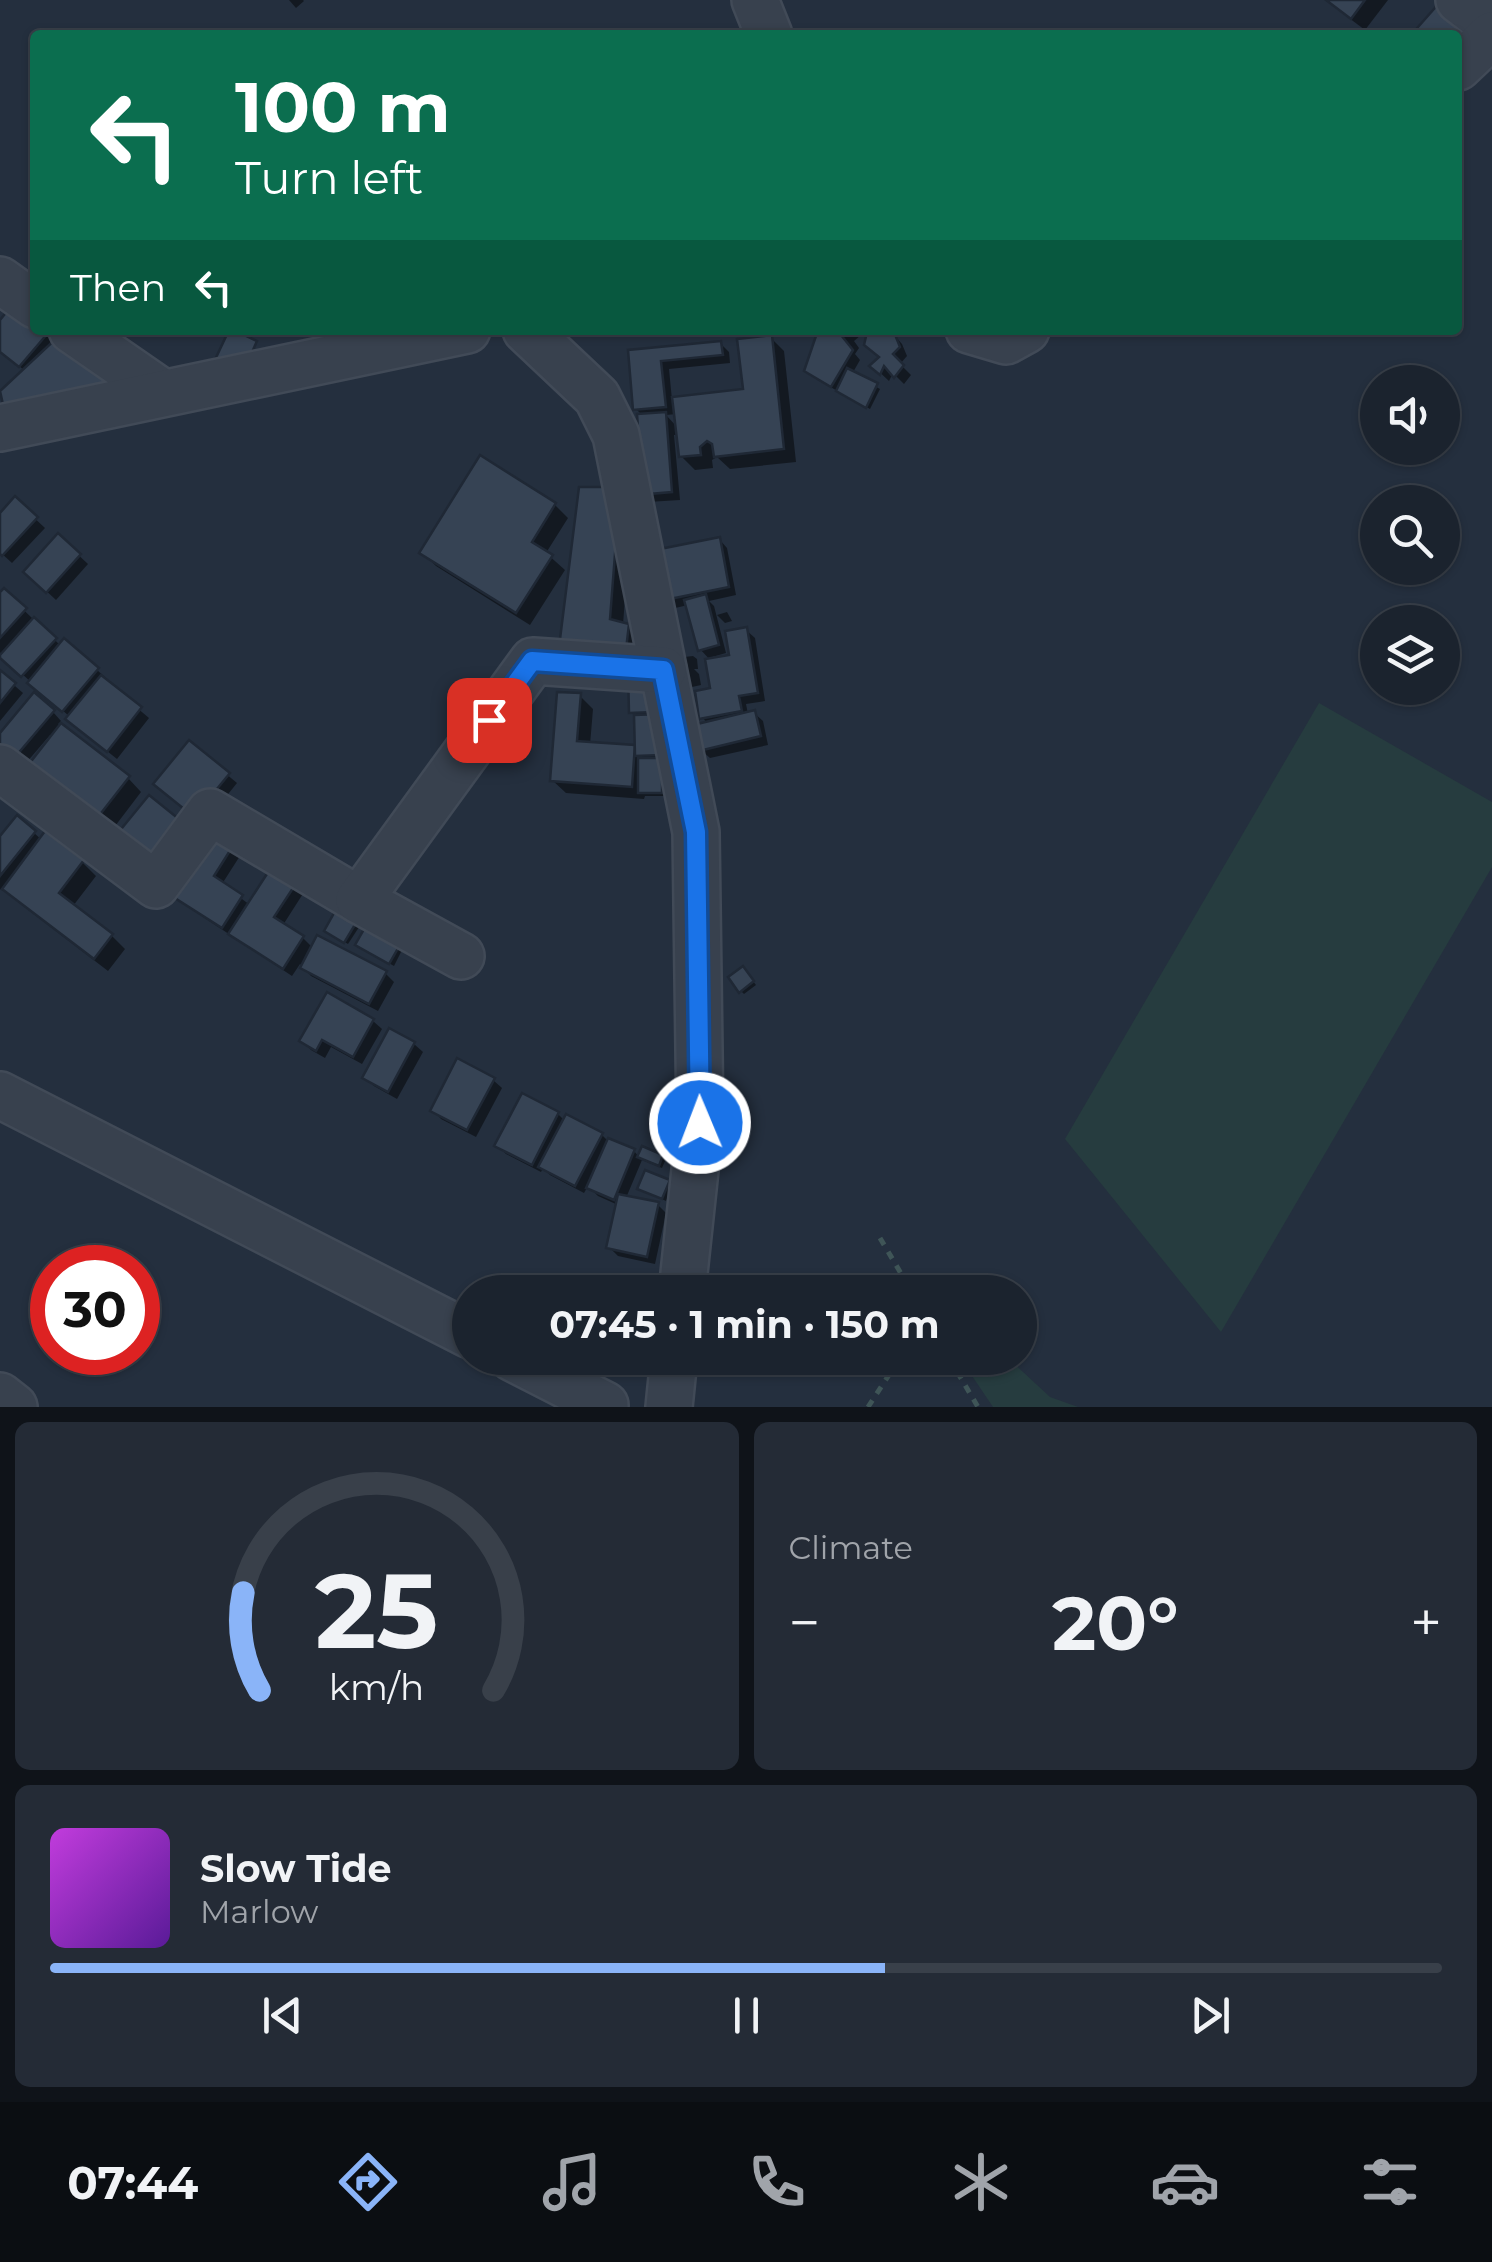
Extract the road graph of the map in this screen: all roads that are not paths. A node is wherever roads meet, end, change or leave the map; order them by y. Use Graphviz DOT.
graph roads {
  1 [pos="755,0"];
  2 [pos="1459,0"];
  3 [pos="1492,25"];
  4 [pos="767,30"];
  5 [pos="1492,35"];
  6 [pos="1462,63"];
  7 [pos="0,280"];
  8 [pos="30,301"];
  9 [pos="79,335"];
  10 [pos="443,335"];
  11 [pos="531,335"];
  12 [pos="986,335"];
  13 [pos="1017,335"];
  14 [pos="163,393"];
  15 [pos="0,428"];
  16 [pos="663,670"];
  17 [pos="0,768"];
  18 [pos="359,900"];
  19 [pos="461,956"];
  20 [pos="0,1095"];
  21 [pos="684,1275"];
  22 [pos="452,1326"];
  23 [pos="547,1375"];
  24 [pos="672,1375"];
  25 [pos="0,1396"];
  26 [pos="605,1404"];
  27 [pos="14,1407"];
  28 [pos="669,1407"];
  1 -- 4 [label="street"];
  2 -- 3 [label="street"];
  5 -- 6 [label="street"];
  7 -- 8 [label="street"];
  9 -- 14 [label="street"];
  10 -- 14 [label="street"];
  11 -- 16 [label="street"];
  12 -- 13 [label="street"];
  14 -- 15 [label="street"];
  16 -- 18 [label="street"];
  16 -- 21 [label="street"];
  17 -- 18 [label="street"];
  18 -- 19 [label="street"];
  20 -- 22 [label="street"];
  23 -- 26 [label="street"];
  24 -- 28 [label="street"];
  25 -- 27 [label="street"];
}
